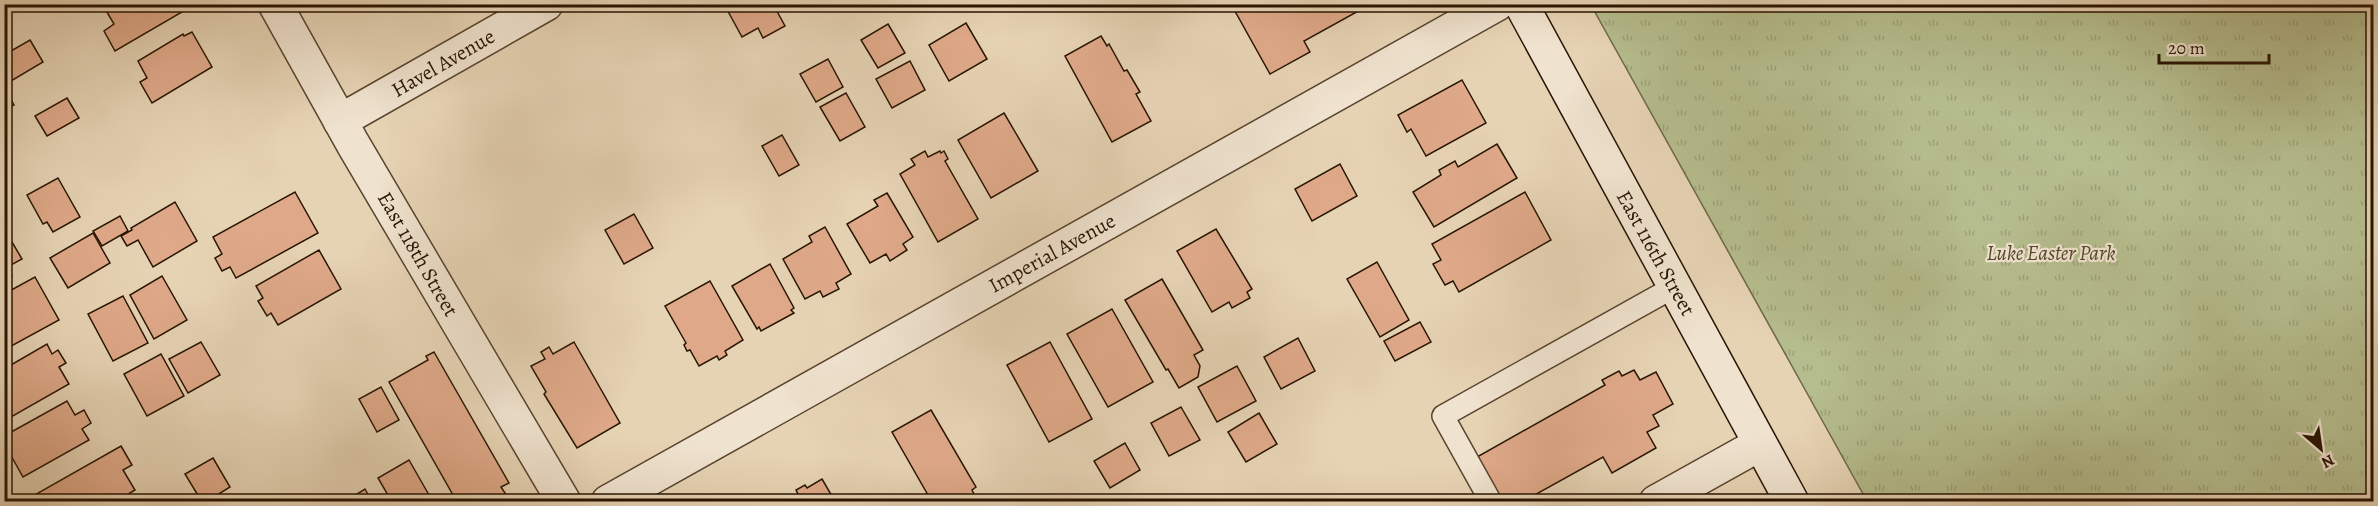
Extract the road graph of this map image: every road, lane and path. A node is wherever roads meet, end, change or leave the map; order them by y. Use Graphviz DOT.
graph roads {
  1 [pos="275,4"];
  2 [pos="546,4"];
  3 [pos="1497,4"];
  4 [pos="1521,4"];
  5 [pos="340,121"];
  6 [pos="1674,286"];
  7 [pos="1760,444"];
  8 [pos="564,501"];
  9 [pos="608,501"];
  10 [pos="1491,501"];
  11 [pos="1656,501"];
  12 [pos="1792,501"];
  1 -- 5 [label="street, East 118th Street"];
  2 -- 5 [label="street, Havel Avenue"];
  3 -- 9 [label="street, Imperial Avenue"];
  4 -- 6 [label="street, East 116th Street"];
  5 -- 8 [label="street, East 118th Street"];
  6 -- 7 [label="street, East 116th Street"];
  6 -- 10 [label="lane"];
  7 -- 11 [label="street"];
  7 -- 12 [label="street, East 116th Street"];
}
